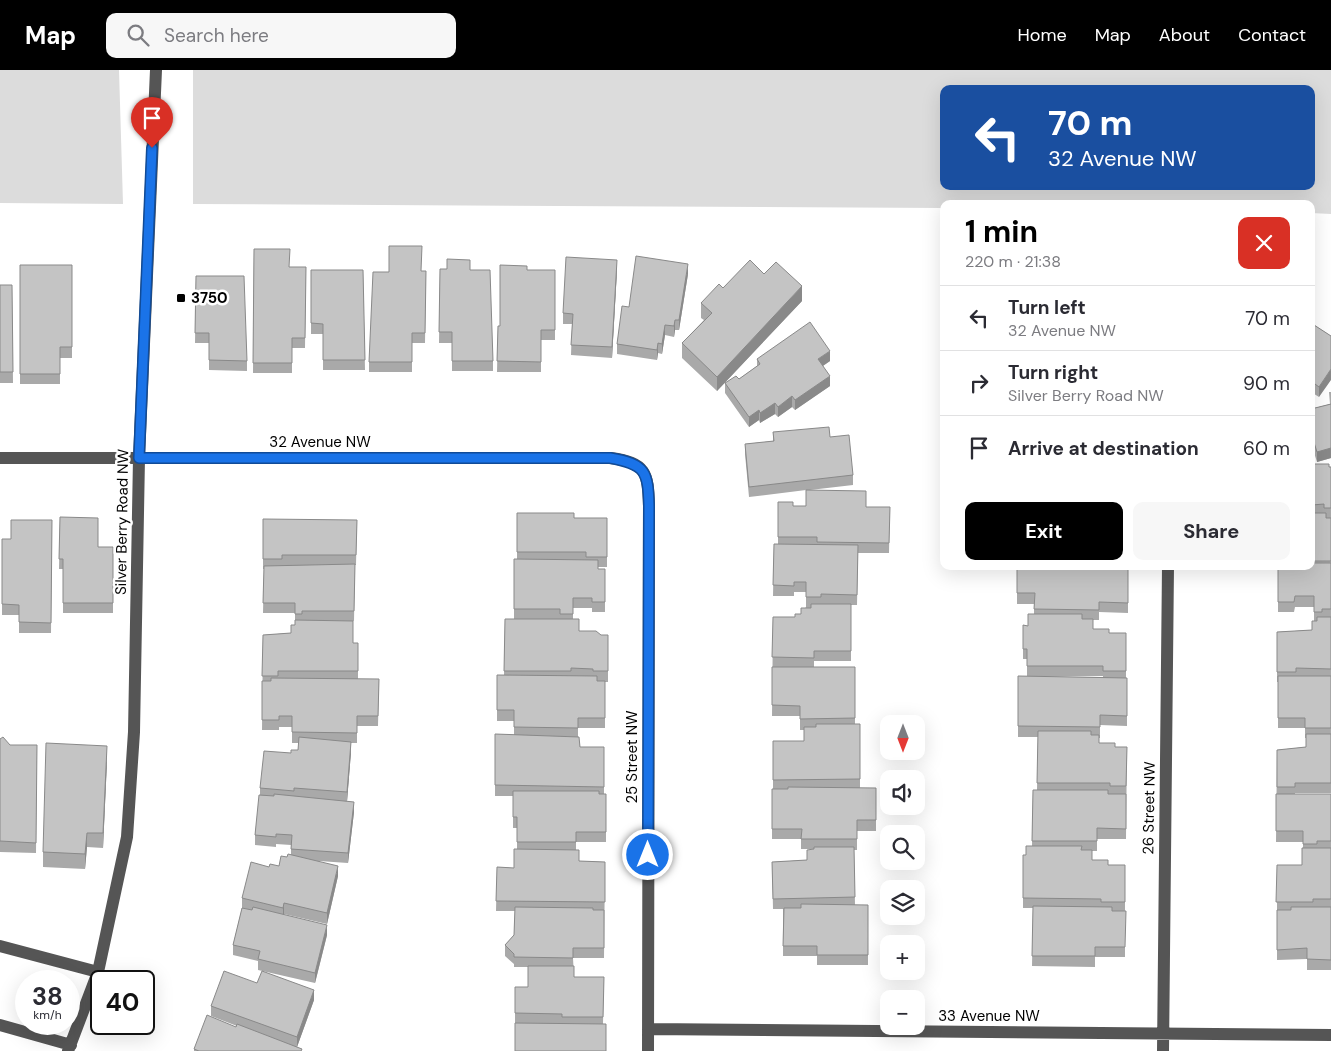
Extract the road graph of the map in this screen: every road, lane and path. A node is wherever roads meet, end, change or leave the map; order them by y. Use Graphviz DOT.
graph roads {
  1 [pos="156,70"];
  2 [pos="0,458"];
  3 [pos="139,458"];
  4 [pos="640,466"];
  5 [pos="1168,570"];
  6 [pos="0,946"];
  7 [pos="90,970"];
  8 [pos="98,970"];
  9 [pos="90,993"];
  10 [pos="0,1025"];
  11 [pos="648,1029"];
  12 [pos="1164,1034"];
  13 [pos="1331,1035"];
  14 [pos="69,1048"];
  15 [pos="648,1051"];
  16 [pos="1163,1051"];
  1 -- 3 [label="street, Silver Berry Road NW"];
  2 -- 3 [label="street, 32 Avenue NW"];
  3 -- 4 [label="street, 32 Avenue NW"];
  3 -- 8 [label="street, Silver Berry Road NW"];
  4 -- 11 [label="street, 25 Street NW"];
  5 -- 12 [label="street, 26 Street NW"];
  6 -- 7 [label="street"];
  9 -- 14 [label="street, Silver Berry Road NW"];
  10 -- 14 [label="street, Silver Berry Road NW"];
  11 -- 12 [label="street, 33 Avenue NW"];
  11 -- 15 [label="street, 25 Street NW"];
  12 -- 13 [label="street, 33 Avenue NW"];
  12 -- 16 [label="street, 26 Street NW"];
}
